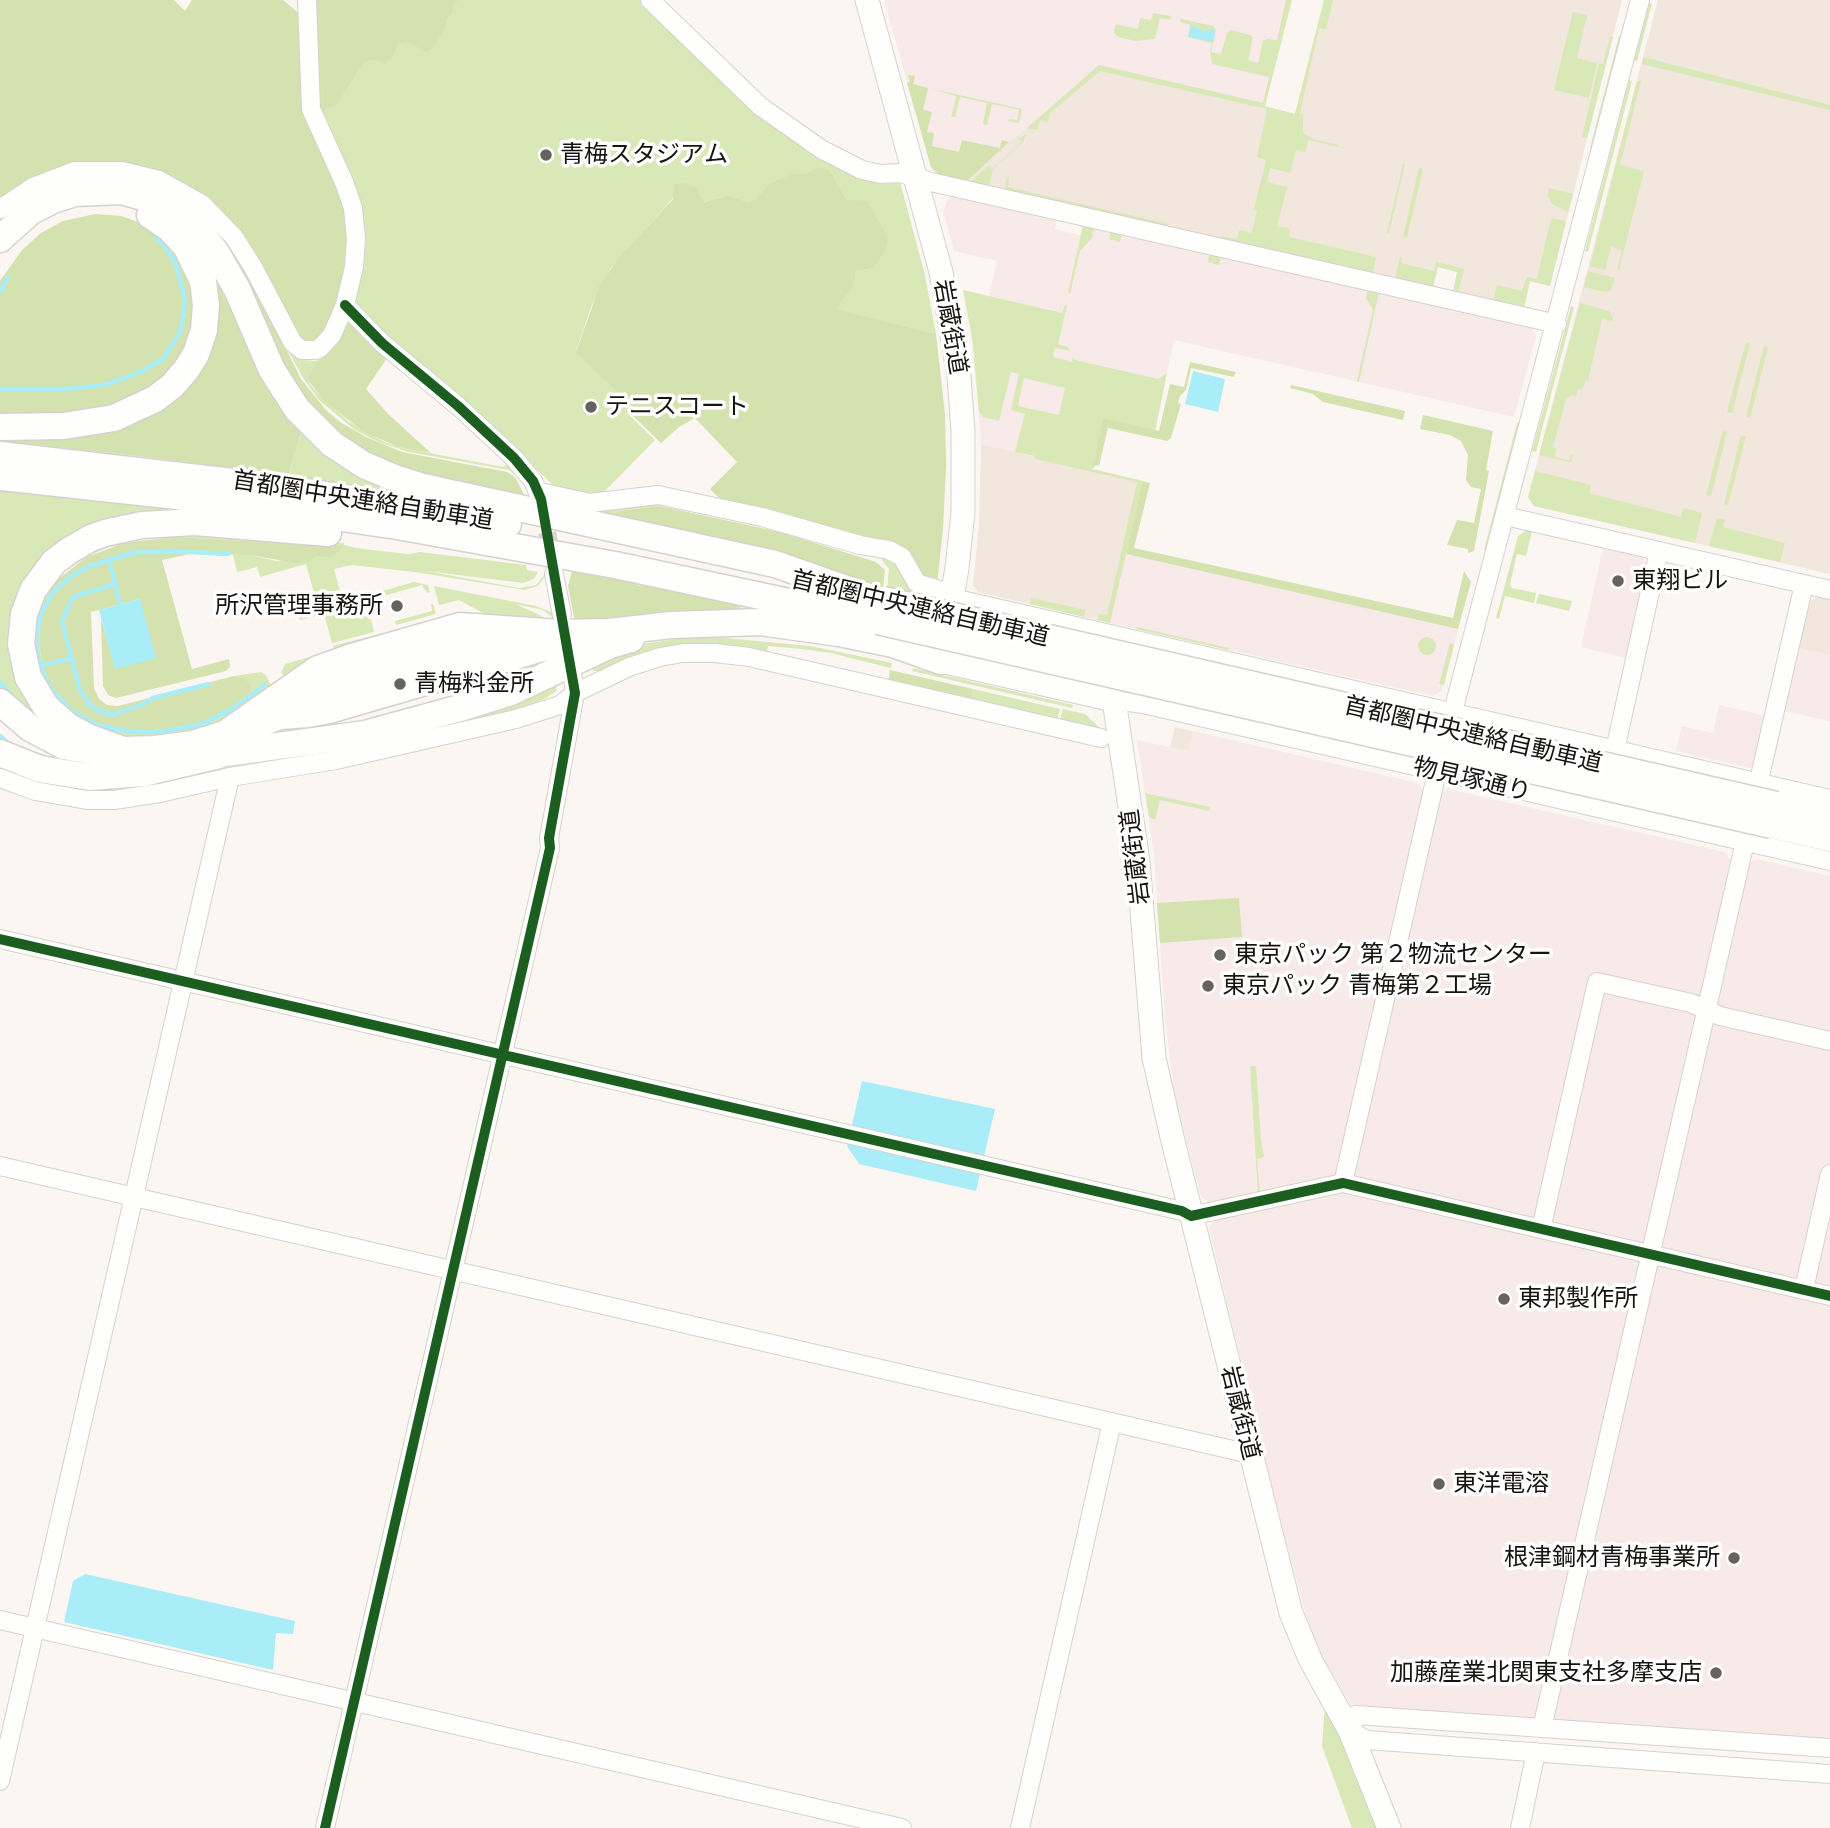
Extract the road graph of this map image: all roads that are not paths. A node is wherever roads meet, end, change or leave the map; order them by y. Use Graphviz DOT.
graph roads {
  1 [pos="307,0"];
  2 [pos="650,0"];
  3 [pos="867,0"];
  4 [pos="1640,0"];
  5 [pos="916,177"];
  6 [pos="0,209"];
  7 [pos="0,239"];
  8 [pos="0,261"];
  9 [pos="345,305"];
  10 [pos="1557,324"];
  11 [pos="0,427"];
  12 [pos="0,455"];
  13 [pos="0,477"];
  14 [pos="1506,516"];
  15 [pos="1659,551"];
  16 [pos="615,565"];
  17 [pos="554,574"];
  18 [pos="1804,584"];
  19 [pos="1830,590"];
  20 [pos="953,596"];
  21 [pos="877,606"];
  22 [pos="552,626"];
  23 [pos="609,632"];
  24 [pos="941,661"];
  25 [pos="577,676"];
  26 [pos="1114,700"];
  27 [pos="0,702"];
  28 [pos="271,705"];
  29 [pos="1453,713"];
  30 [pos="0,721"];
  31 [pos="1101,738"];
  32 [pos="229,747"];
  33 [pos="1615,750"];
  34 [pos="126,751"];
  35 [pos="0,753"];
  36 [pos="1437,772"];
  37 [pos="143,773"];
  38 [pos="0,778"];
  39 [pos="1759,783"];
  40 [pos="1830,799"];
  41 [pos="1774,815"];
  42 [pos="1830,817"];
  43 [pos="1830,838"];
  44 [pos="1745,842"];
  45 [pos="1830,861"];
  46 [pos="0,939"];
  47 [pos="184,981"];
  48 [pos="1705,1010"];
  49 [pos="1830,1041"];
  50 [pos="503,1053"];
  51 [pos="0,1166"];
  52 [pos="1830,1174"];
  53 [pos="1343,1183"];
  54 [pos="134,1197"];
  55 [pos="1191,1216"];
  56 [pos="1541,1229"];
  57 [pos="1651,1254"];
  58 [pos="452,1270"];
  59 [pos="1804,1289"];
  60 [pos="1830,1296"];
  61 [pos="1112,1422"];
  62 [pos="1250,1454"];
  63 [pos="0,1620"];
  64 [pos="35,1628"];
  65 [pos="354,1702"];
  66 [pos="1542,1728"];
  67 [pos="1350,1731"];
  68 [pos="1692,1738"];
  69 [pos="1830,1748"];
  70 [pos="1536,1752"];
  71 [pos="1690,1763"];
  72 [pos="1830,1774"];
  73 [pos="0,1782"];
  74 [pos="325,1828"];
  75 [pos="902,1828"];
  76 [pos="1020,1828"];
  77 [pos="1389,1828"];
  78 [pos="1520,1828"];
  1 -- 9 [label="street"];
  2 -- 5 [label="street"];
  3 -- 5 [label="main road, 岩蔵街道"];
  4 -- 10 [label="street"];
  5 -- 10 [label="street"];
  5 -- 20 [label="main road, 岩蔵街道"];
  6 -- 9 [label="street"];
  7 -- 21 [label="highway"];
  8 -- 11 [label="highway"];
  9 -- 20 [label="street"];
  10 -- 14 [label="street"];
  12 -- 21 [label="highway, 首都圏中央連絡自動車道"];
  13 -- 16 [label="highway, 首都圏中央連絡自動車道"];
  14 -- 15 [label="street"];
  14 -- 29 [label="street"];
  15 -- 18 [label="street"];
  15 -- 33 [label="street"];
  16 -- 21 [label="highway, 首都圏中央連絡自動車道"];
  16 -- 34 [label="highway"];
  17 -- 22 [label="street"];
  18 -- 19 [label="street"];
  18 -- 39 [label="street"];
  20 -- 24 [label="main road, 岩蔵街道"];
  20 -- 29 [label="street"];
  21 -- 41 [label="highway, 首都圏中央連絡自動車道, bridge"];
  22 -- 23 [label="highway"];
  22 -- 28 [label="highway"];
  22 -- 28 [label="highway"];
  23 -- 24 [label="highway"];
  23 -- 32 [label="highway"];
  24 -- 25 [label="highway"];
  24 -- 26 [label="main road"];
  25 -- 31 [label="street"];
  25 -- 32 [label="highway"];
  25 -- 32 [label="highway"];
  25 -- 32 [label="street"];
  25 -- 50 [label="street"];
  26 -- 36 [label="street, 物見塚通り"];
  26 -- 55 [label="main road, 岩蔵街道"];
  27 -- 34 [label="highway"];
  28 -- 32 [label="highway"];
  29 -- 33 [label="street"];
  29 -- 36 [label="street"];
  30 -- 37 [label="highway"];
  32 -- 34 [label="highway"];
  32 -- 37 [label="highway"];
  32 -- 38 [label="street"];
  32 -- 47 [label="street"];
  33 -- 39 [label="street"];
  35 -- 37 [label="highway"];
  36 -- 44 [label="street, 物見塚通り"];
  36 -- 53 [label="street"];
  39 -- 40 [label="street"];
  39 -- 44 [label="street"];
  41 -- 42 [label="highway, 首都圏中央連絡自動車道"];
  41 -- 43 [label="highway, 首都圏中央連絡自動車道"];
  44 -- 45 [label="street, 物見塚通り"];
  44 -- 48 [label="street"];
  46 -- 47 [label="street"];
  47 -- 50 [label="street"];
  47 -- 54 [label="street"];
  48 -- 49 [label="street"];
  48 -- 56 [label="street"];
  48 -- 57 [label="street"];
  50 -- 55 [label="street"];
  50 -- 58 [label="street"];
  51 -- 54 [label="street"];
  52 -- 59 [label="street"];
  53 -- 55 [label="street"];
  53 -- 56 [label="street"];
  54 -- 58 [label="street"];
  54 -- 64 [label="street"];
  55 -- 62 [label="main road, 岩蔵街道"];
  56 -- 57 [label="street"];
  57 -- 59 [label="street"];
  57 -- 66 [label="street"];
  58 -- 61 [label="street"];
  58 -- 65 [label="street"];
  59 -- 60 [label="street"];
  61 -- 62 [label="street"];
  61 -- 76 [label="street"];
  62 -- 67 [label="main road, 岩蔵街道"];
  63 -- 64 [label="street"];
  64 -- 65 [label="street"];
  64 -- 73 [label="street"];
  65 -- 74 [label="street"];
  65 -- 75 [label="street"];
  66 -- 67 [label="street"];
  66 -- 68 [label="street"];
  67 -- 70 [label="street"];
  67 -- 77 [label="main road, 岩蔵街道"];
  68 -- 69 [label="street"];
  68 -- 71 [label="street"];
  70 -- 71 [label="street"];
  70 -- 78 [label="street"];
  71 -- 72 [label="street"];
}
